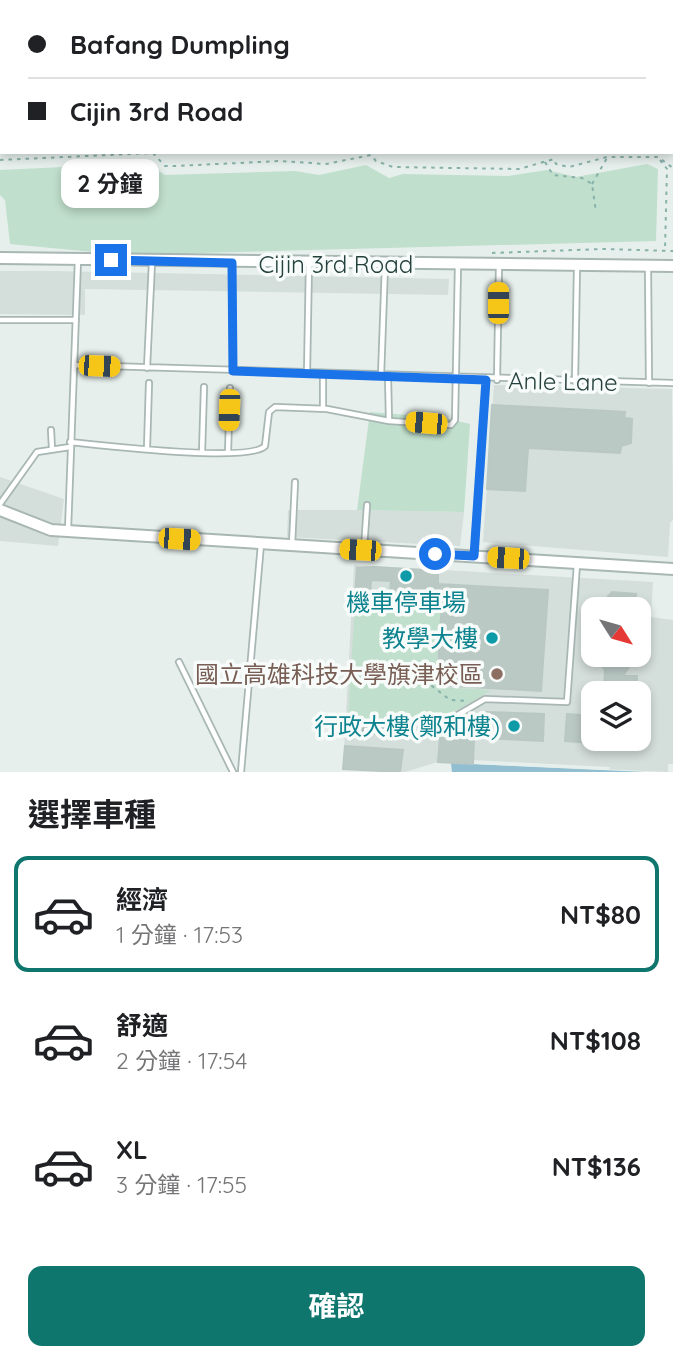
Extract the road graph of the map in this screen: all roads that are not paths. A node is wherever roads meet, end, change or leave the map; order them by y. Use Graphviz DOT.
graph roads {
  1 [pos="0,258"];
  2 [pos="78,259"];
  3 [pos="152,262"];
  4 [pos="232,263"];
  5 [pos="309,263"];
  6 [pos="384,264"];
  7 [pos="458,264"];
  8 [pos="499,265"];
  9 [pos="577,265"];
  10 [pos="648,266"];
  11 [pos="673,266"];
  12 [pos="0,320"];
  13 [pos="76,320"];
  14 [pos="75,365"];
  15 [pos="147,368"];
  16 [pos="233,371"];
  17 [pos="307,373"];
  18 [pos="323,374"];
  19 [pos="384,376"];
  20 [pos="457,379"];
  21 [pos="486,380"];
  22 [pos="497,380"];
  23 [pos="575,381"];
  24 [pos="149,383"];
  25 [pos="649,383"];
  26 [pos="673,383"];
  27 [pos="204,387"];
  28 [pos="230,388"];
  29 [pos="323,408"];
  30 [pos="389,421"];
  31 [pos="51,430"];
  32 [pos="70,445"];
  33 [pos="52,449"];
  34 [pos="147,449"];
  35 [pos="202,453"];
  36 [pos="228,453"];
  37 [pos="295,482"];
  38 [pos="0,504"];
  39 [pos="368,505"];
  40 [pos="0,510"];
  41 [pos="68,530"];
  42 [pos="261,544"];
  43 [pos="292,546"];
  44 [pos="364,550"];
  45 [pos="474,556"];
  46 [pos="577,563"];
  47 [pos="673,569"];
  48 [pos="179,662"];
  49 [pos="366,730"];
  50 [pos="233,772"];
  51 [pos="241,772"];
  1 -- 2 [label="street, Cijin 3rd Road"];
  2 -- 3 [label="street, Cijin 3rd Road"];
  2 -- 13 [label="lane"];
  3 -- 4 [label="street, Cijin 3rd Road"];
  3 -- 15 [label="lane"];
  4 -- 5 [label="street, Cijin 3rd Road"];
  4 -- 16 [label="lane"];
  5 -- 6 [label="street, Cijin 3rd Road"];
  5 -- 17 [label="lane"];
  6 -- 7 [label="street, Cijin 3rd Road"];
  6 -- 19 [label="lane"];
  7 -- 8 [label="street, Cijin 3rd Road"];
  7 -- 20 [label="lane"];
  8 -- 9 [label="street, Cijin 3rd Road"];
  8 -- 22 [label="lane"];
  9 -- 10 [label="street, Cijin 3rd Road"];
  9 -- 23 [label="lane"];
  10 -- 11 [label="street, Cijin 3rd Road"];
  10 -- 25 [label="lane"];
  12 -- 13 [label="lane"];
  13 -- 14 [label="lane"];
  14 -- 15 [label="lane, Anle Lane"];
  14 -- 32 [label="lane"];
  15 -- 16 [label="lane, Anle Lane"];
  16 -- 17 [label="lane, Anle Lane"];
  17 -- 18 [label="lane, Anle Lane"];
  18 -- 19 [label="lane, Anle Lane"];
  18 -- 29 [label="lane"];
  19 -- 20 [label="lane, Anle Lane"];
  19 -- 30 [label="lane"];
  20 -- 21 [label="lane, Anle Lane"];
  20 -- 30 [label="lane"];
  21 -- 22 [label="lane, Anle Lane"];
  21 -- 45 [label="lane"];
  22 -- 23 [label="lane, Anle Lane"];
  23 -- 25 [label="lane, Anle Lane"];
  24 -- 34 [label="lane"];
  25 -- 26 [label="lane, Anle Lane"];
  27 -- 35 [label="lane"];
  28 -- 36 [label="lane"];
  29 -- 30 [label="lane"];
  29 -- 36 [label="lane"];
  31 -- 33 [label="lane"];
  32 -- 33 [label="lane"];
  32 -- 34 [label="lane"];
  32 -- 41 [label="lane"];
  33 -- 38 [label="lane"];
  34 -- 35 [label="lane"];
  35 -- 36 [label="lane"];
  37 -- 43 [label="lane"];
  39 -- 44 [label="lane"];
  40 -- 41 [label="street"];
  41 -- 42 [label="street"];
  42 -- 43 [label="street"];
  42 -- 51 [label="lane"];
  43 -- 44 [label="street"];
  44 -- 45 [label="street"];
  45 -- 46 [label="street"];
  46 -- 47 [label="street"];
  46 -- 49 [label="lane"];
  48 -- 50 [label="lane"];
}
